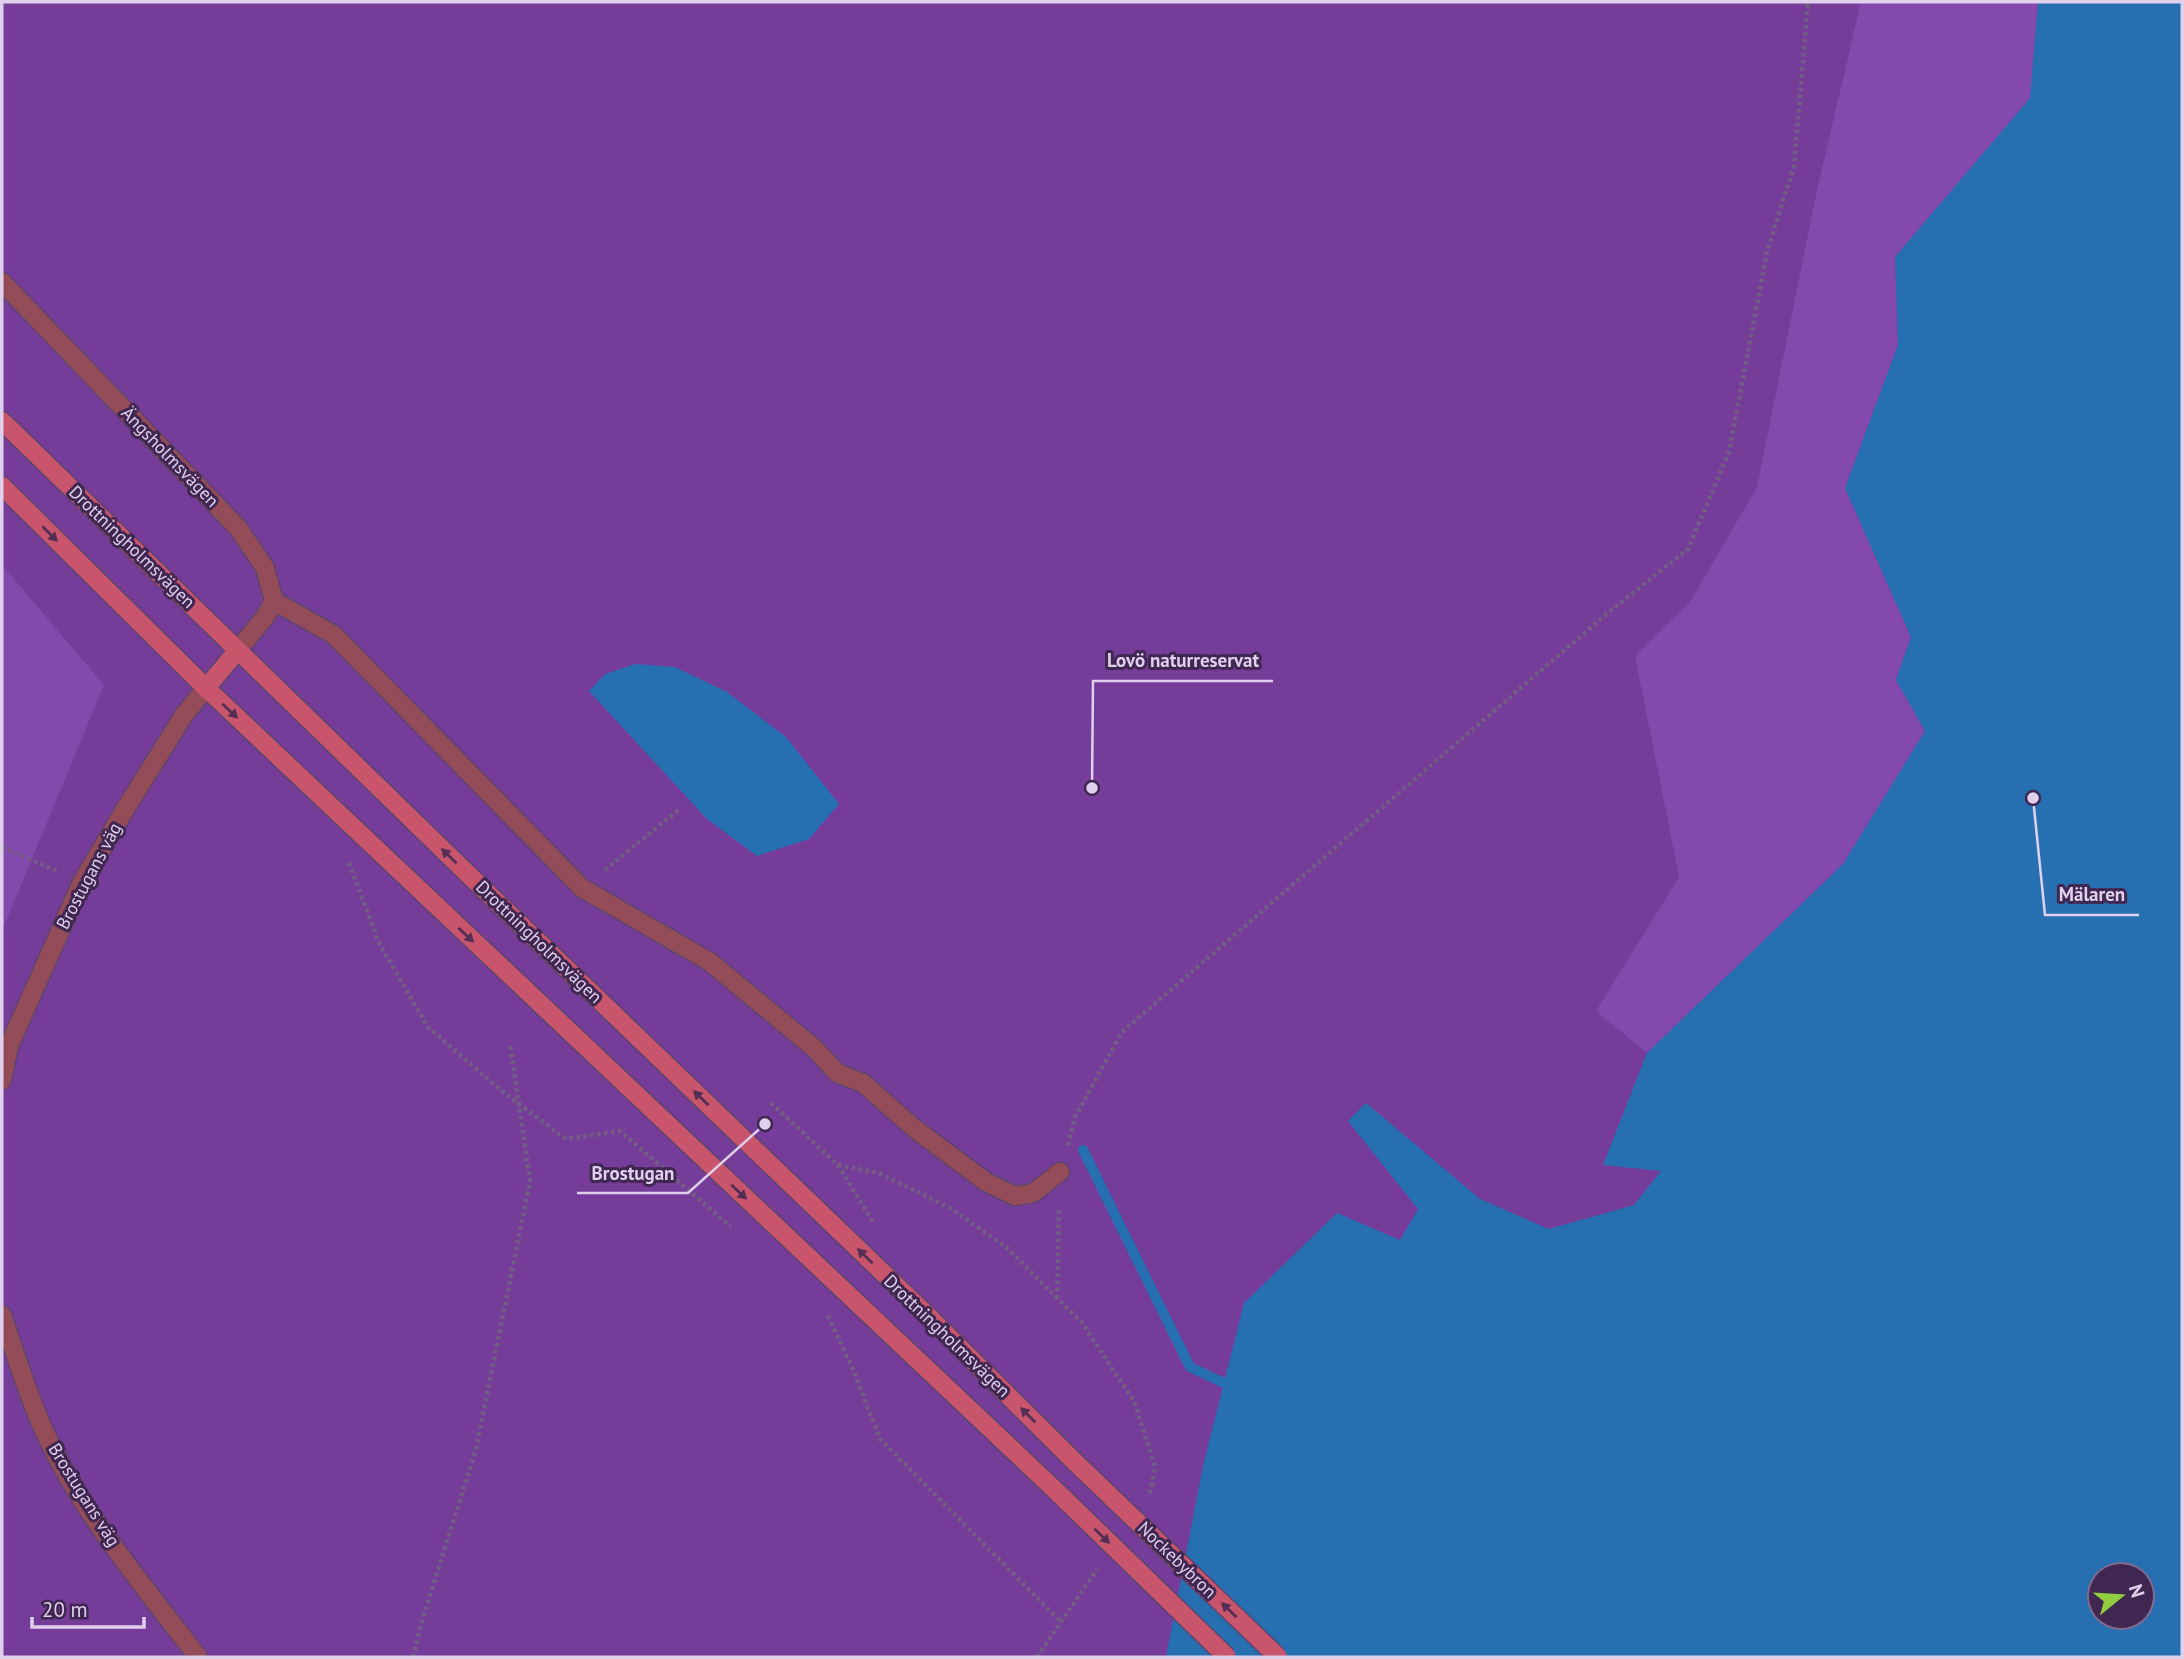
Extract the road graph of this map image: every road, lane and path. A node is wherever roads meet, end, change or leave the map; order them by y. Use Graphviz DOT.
graph roads {
  1 [pos="1808,2"];
  2 [pos="2,282"];
  3 [pos="2,421"];
  4 [pos="2,486"];
  5 [pos="274,601"];
  6 [pos="237,650"];
  7 [pos="206,688"];
  8 [pos="681,808"];
  9 [pos="2,848"];
  10 [pos="344,852"];
  11 [pos="82,882"];
  12 [pos="582,888"];
  13 [pos="510,1044"];
  14 [pos="2,1080"];
  15 [pos="771,1103"];
  16 [pos="519,1104"];
  17 [pos="1060,1172"];
  18 [pos="740,1235"];
  19 [pos="1057,1298"];
  20 [pos="826,1312"];
  21 [pos="2,1315"];
  22 [pos="1076,1463"];
  23 [pos="1143,1502"];
  24 [pos="1098,1568"];
  25 [pos="1061,1622"];
  26 [pos="198,1657"];
  27 [pos="413,1657"];
  28 [pos="1037,1657"];
  29 [pos="1227,1657"];
  30 [pos="1278,1657"];
  1 -- 17 [label="path"];
  2 -- 5 [label="street, Ängsholmsvägen"];
  3 -- 6 [label="main road, Drottningholmsvägen"];
  4 -- 7 [label="main road, one-way"];
  5 -- 6 [label="street"];
  5 -- 12 [label="street"];
  6 -- 7 [label="main road"];
  22 -- 6 [label="main road, Drottningholmsvägen, one-way"];
  7 -- 11 [label="street, Brostugans väg"];
  7 -- 29 [label="main road, Nockebybron, one-way, bridge"];
  8 -- 12 [label="path"];
  9 -- 11 [label="path"];
  10 -- 16 [label="path"];
  11 -- 14 [label="street, Brostugans väg"];
  12 -- 17 [label="street"];
  13 -- 16 [label="path"];
  15 -- 19 [label="path"];
  16 -- 18 [label="path"];
  16 -- 27 [label="path"];
  17 -- 19 [label="path"];
  19 -- 23 [label="path"];
  20 -- 25 [label="path"];
  21 -- 26 [label="street, Brostugans väg"];
  30 -- 22 [label="main road, Nockebybron, one-way, bridge"];
  24 -- 25 [label="path"];
  25 -- 28 [label="path"];
}
